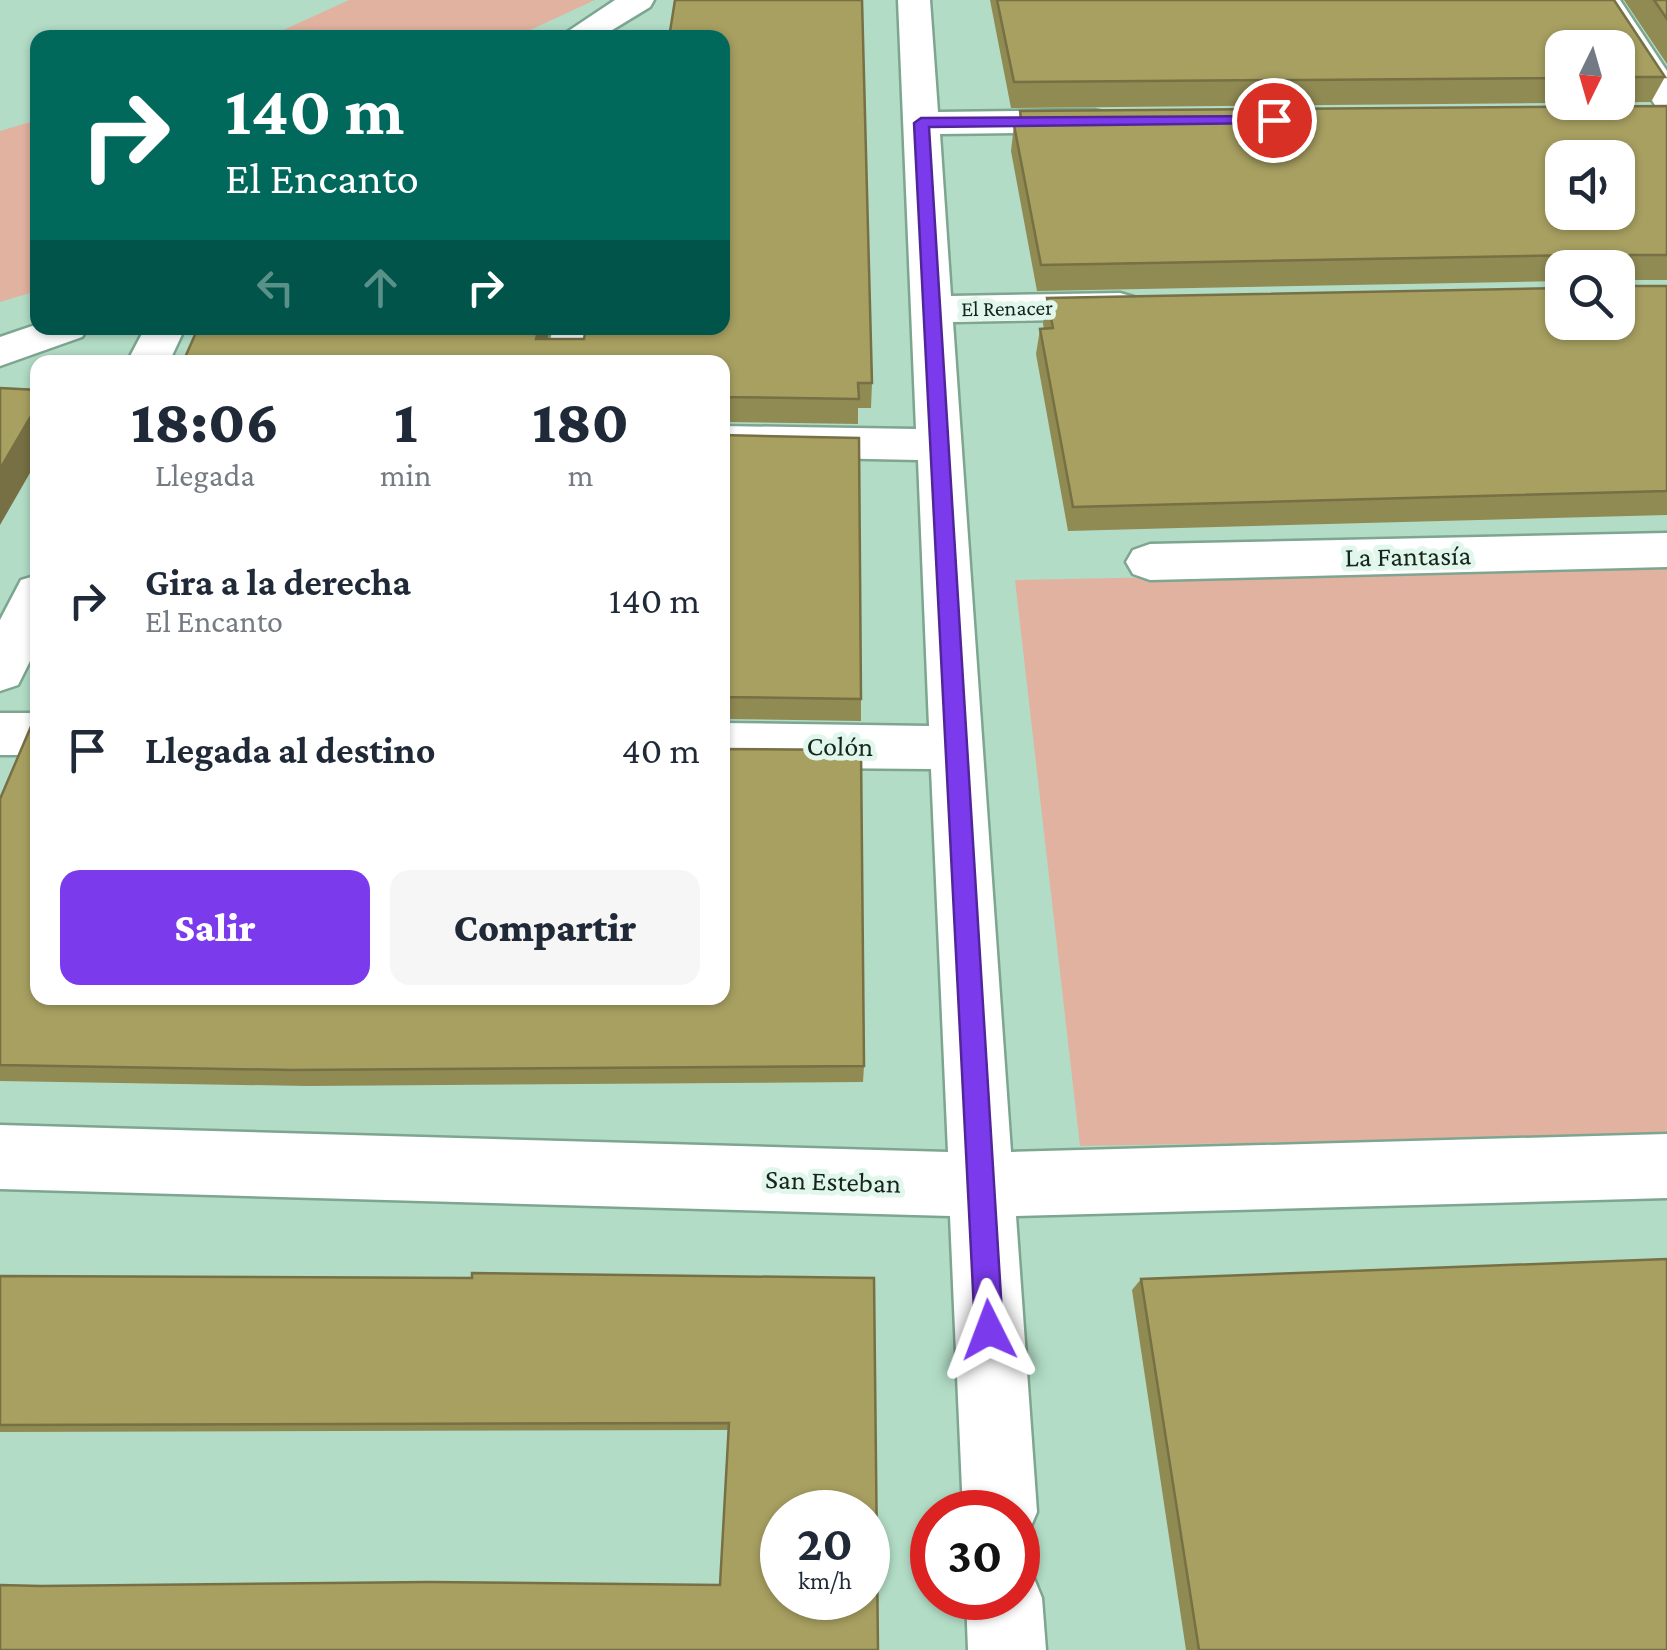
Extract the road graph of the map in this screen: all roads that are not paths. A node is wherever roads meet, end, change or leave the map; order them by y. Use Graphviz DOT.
graph roads {
  1 [pos="638,0"];
  2 [pos="914,0"];
  3 [pos="1604,0"];
  4 [pos="588,30"];
  5 [pos="632,30"];
  6 [pos="1660,111"];
  7 [pos="1137,121"];
  8 [pos="921,123"];
  9 [pos="1148,305"];
  10 [pos="932,310"];
  11 [pos="47,335"];
  12 [pos="0,352"];
  13 [pos="730,441"];
  14 [pos="940,445"];
  15 [pos="1667,550"];
  16 [pos="1150,562"];
  17 [pos="30,609"];
  18 [pos="0,671"];
  19 [pos="0,734"];
  20 [pos="30,734"];
  21 [pos="730,745"];
  22 [pos="957,748"];
  23 [pos="0,1157"];
  24 [pos="1667,1166"];
  25 [pos="981,1185"];
  26 [pos="999,1490"];
  27 [pos="1006,1620"];
  28 [pos="1008,1650"];
  1 -- 4 [label="street"];
  1 -- 5 [label="street"];
  2 -- 8 [label="street"];
  3 -- 6 [label="street"];
  7 -- 8 [label="street"];
  8 -- 10 [label="street"];
  9 -- 10 [label="street, El Renacer"];
  10 -- 14 [label="street"];
  11 -- 12 [label="street"];
  13 -- 14 [label="street"];
  14 -- 22 [label="street"];
  15 -- 16 [label="street, La Fantasía"];
  17 -- 18 [label="street"];
  19 -- 20 [label="street"];
  21 -- 22 [label="street, Colón"];
  22 -- 25 [label="street"];
  23 -- 25 [label="street, San Esteban"];
  24 -- 25 [label="street, San Esteban"];
  25 -- 26 [label="street"];
  27 -- 28 [label="street"];
}
